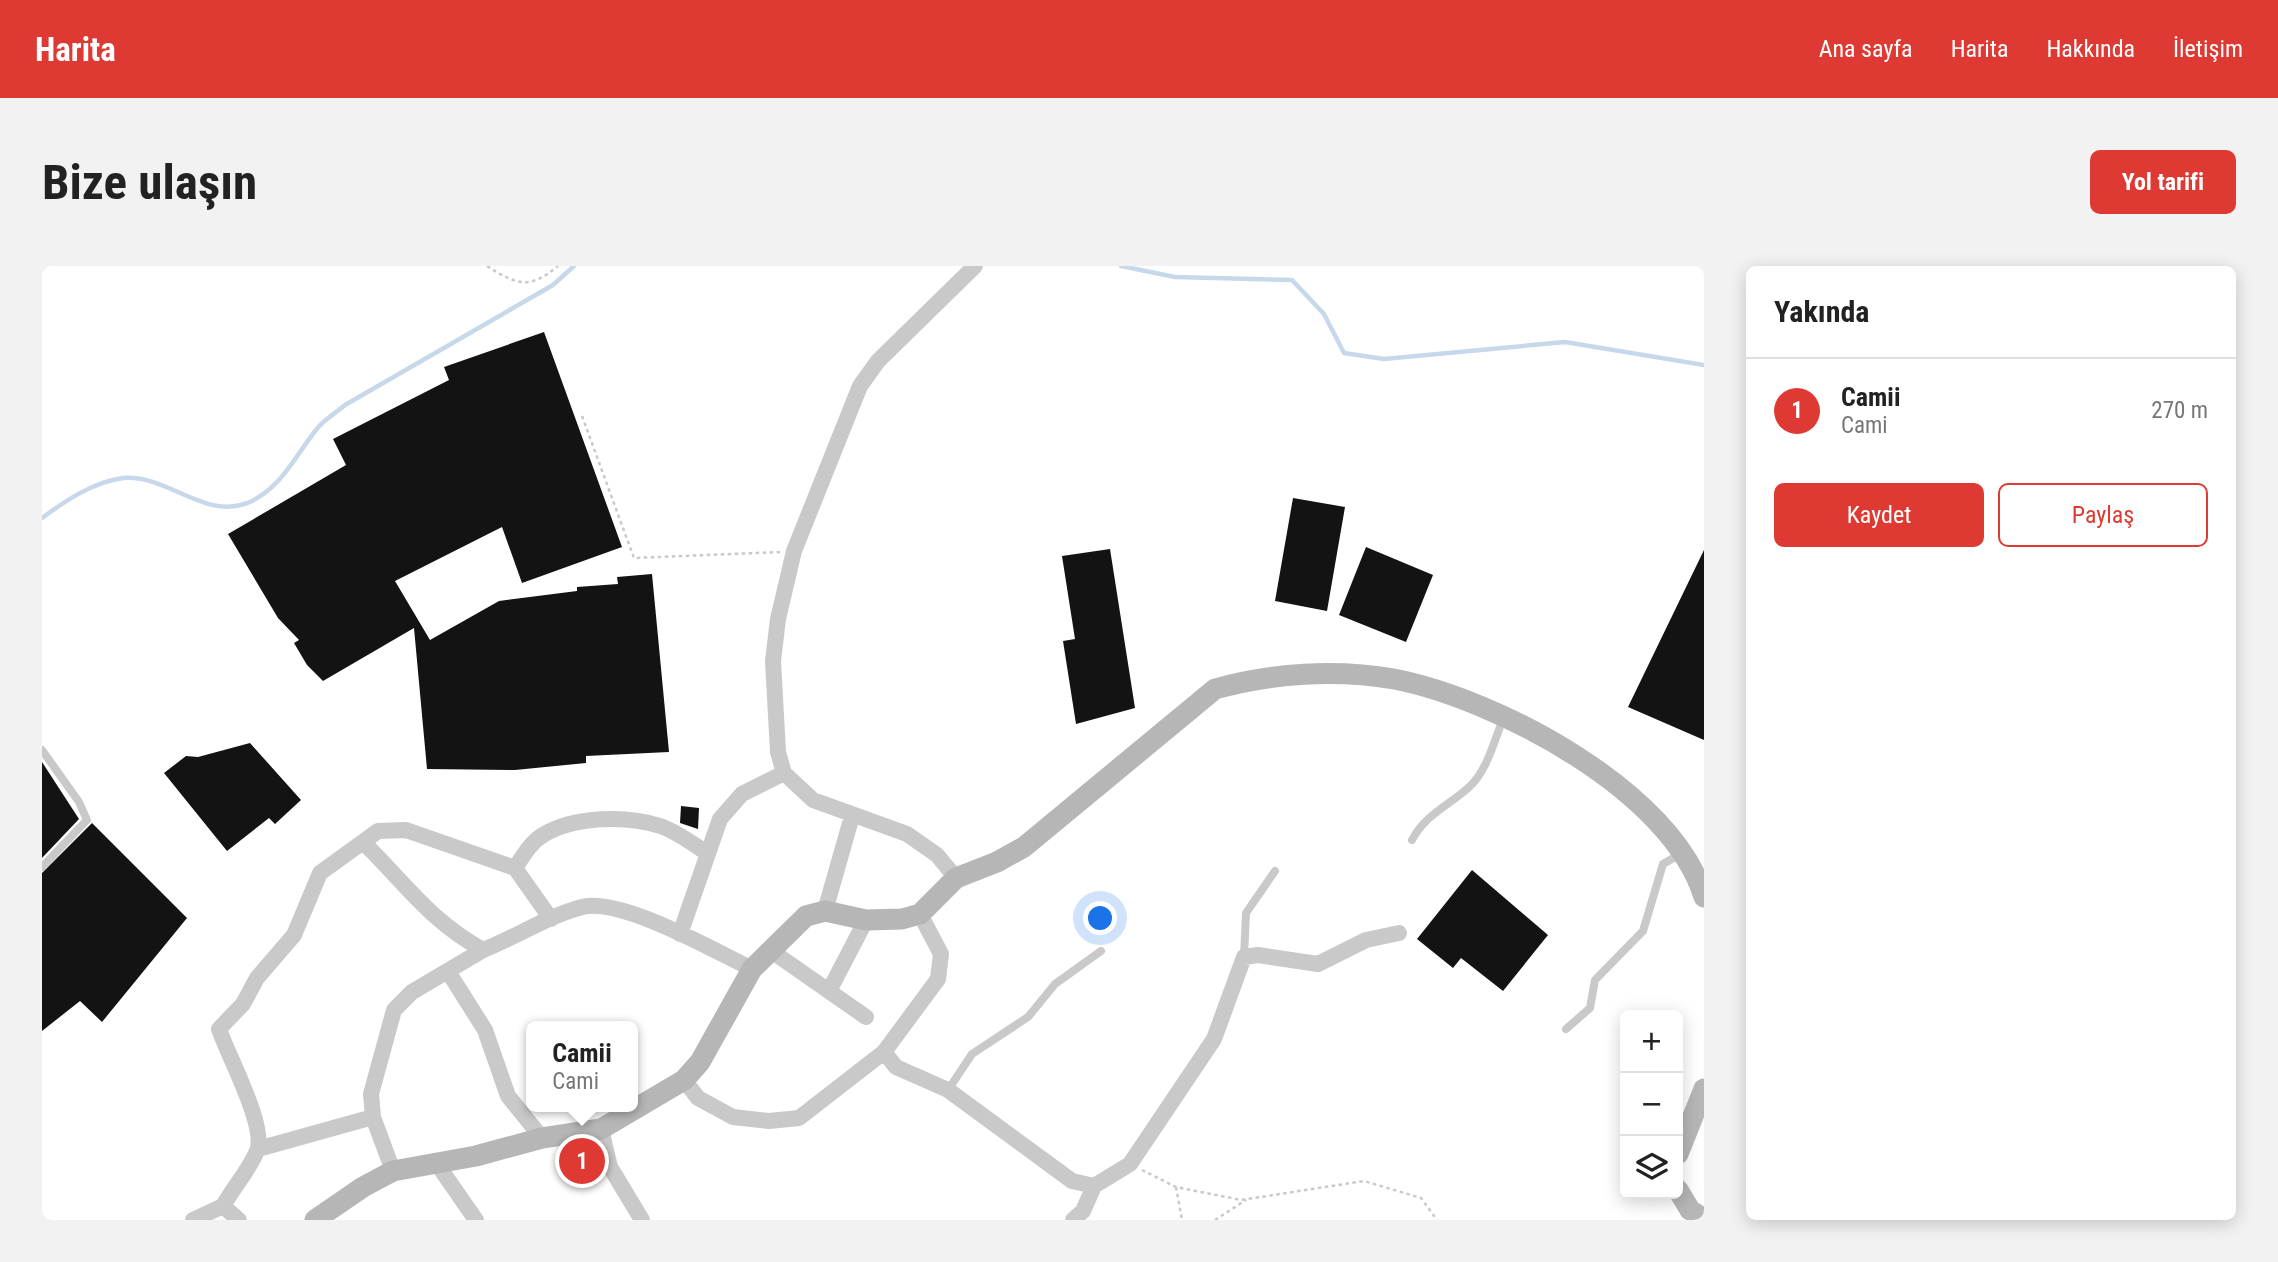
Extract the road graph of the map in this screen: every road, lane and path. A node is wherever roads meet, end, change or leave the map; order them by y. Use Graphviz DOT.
graph roads {
  1 [pos="486,266"];
  2 [pos="558,266"];
  3 [pos="975,266"];
  4 [pos="582,416"];
  5 [pos="794,551"];
  6 [pos="1504,716"];
  7 [pos="42,750"];
  8 [pos="784,773"];
  9 [pos="852,817"];
  10 [pos="1412,840"];
  11 [pos="363,842"];
  12 [pos="1684,852"];
  13 [pos="708,853"];
  14 [pos="42,867"];
  15 [pos="515,867"];
  16 [pos="1275,871"];
  17 [pos="956,878"];
  18 [pos="1704,897"];
  19 [pos="825,911"];
  20 [pos="920,914"];
  21 [pos="551,919"];
  22 [pos="866,920"];
  23 [pos="1399,933"];
  24 [pos="680,934"];
  25 [pos="483,950"];
  26 [pos="770,950"];
  27 [pos="1101,951"];
  28 [pos="1244,957"];
  29 [pos="752,969"];
  30 [pos="449,973"];
  31 [pos="829,992"];
  32 [pos="866,1017"];
  33 [pos="1566,1029"];
  34 [pos="884,1052"];
  35 [pos="684,1080"];
  36 [pos="1704,1089"];
  37 [pos="948,1090"];
  38 [pos="638,1107"];
  39 [pos="630,1112"];
  40 [pos="373,1116"];
  41 [pos="601,1129"];
  42 [pos="542,1138"];
  43 [pos="1683,1142"];
  44 [pos="258,1149"];
  45 [pos="435,1161"];
  46 [pos="1130,1164"];
  47 [pos="393,1171"];
  48 [pos="1094,1186"];
  49 [pos="1176,1187"];
  50 [pos="1683,1198"];
  51 [pos="1249,1199"];
  52 [pos="223,1206"];
  53 [pos="1704,1219"];
  54 [pos="192,1220"];
  55 [pos="239,1220"];
  56 [pos="314,1220"];
  57 [pos="475,1220"];
  58 [pos="642,1220"];
  59 [pos="1073,1220"];
  60 [pos="1182,1220"];
  61 [pos="1215,1220"];
  62 [pos="1437,1220"];
  1 -- 2 [label="path"];
  3 -- 5 [label="street"];
  4 -- 5 [label="path"];
  5 -- 8 [label="street"];
  6 -- 10 [label="lane"];
  6 -- 12 [label="street"];
  6 -- 17 [label="street"];
  7 -- 14 [label="lane"];
  8 -- 9 [label="street"];
  8 -- 13 [label="street"];
  9 -- 17 [label="street"];
  9 -- 19 [label="street"];
  11 -- 15 [label="street"];
  11 -- 25 [label="street"];
  11 -- 44 [label="street"];
  12 -- 18 [label="street"];
  12 -- 33 [label="lane"];
  13 -- 15 [label="street"];
  13 -- 24 [label="street"];
  15 -- 21 [label="street"];
  16 -- 28 [label="lane"];
  17 -- 20 [label="street"];
  19 -- 22 [label="street"];
  19 -- 26 [label="street"];
  20 -- 22 [label="street"];
  20 -- 34 [label="street"];
  21 -- 24 [label="street"];
  21 -- 25 [label="street"];
  22 -- 31 [label="street"];
  23 -- 28 [label="street"];
  24 -- 29 [label="street"];
  25 -- 30 [label="street"];
  26 -- 29 [label="street"];
  26 -- 31 [label="street"];
  27 -- 37 [label="lane"];
  28 -- 46 [label="street"];
  29 -- 35 [label="street"];
  30 -- 40 [label="street"];
  30 -- 42 [label="street"];
  31 -- 32 [label="street"];
  34 -- 35 [label="street"];
  34 -- 37 [label="street"];
  35 -- 38 [label="street"];
  36 -- 43 [label="street"];
  37 -- 48 [label="street"];
  39 -- 41 [label="street"];
  40 -- 44 [label="street"];
  40 -- 47 [label="street"];
  41 -- 42 [label="street"];
  41 -- 58 [label="street"];
  42 -- 45 [label="street"];
  44 -- 52 [label="street"];
  45 -- 47 [label="street"];
  45 -- 57 [label="street"];
  46 -- 48 [label="street"];
  46 -- 49 [label="path"];
  47 -- 56 [label="street"];
  48 -- 59 [label="street"];
  49 -- 51 [label="path"];
  49 -- 60 [label="path"];
  50 -- 53 [label="street"];
  51 -- 61 [label="path"];
  51 -- 62 [label="path"];
  52 -- 54 [label="street"];
  52 -- 55 [label="street"];
}
